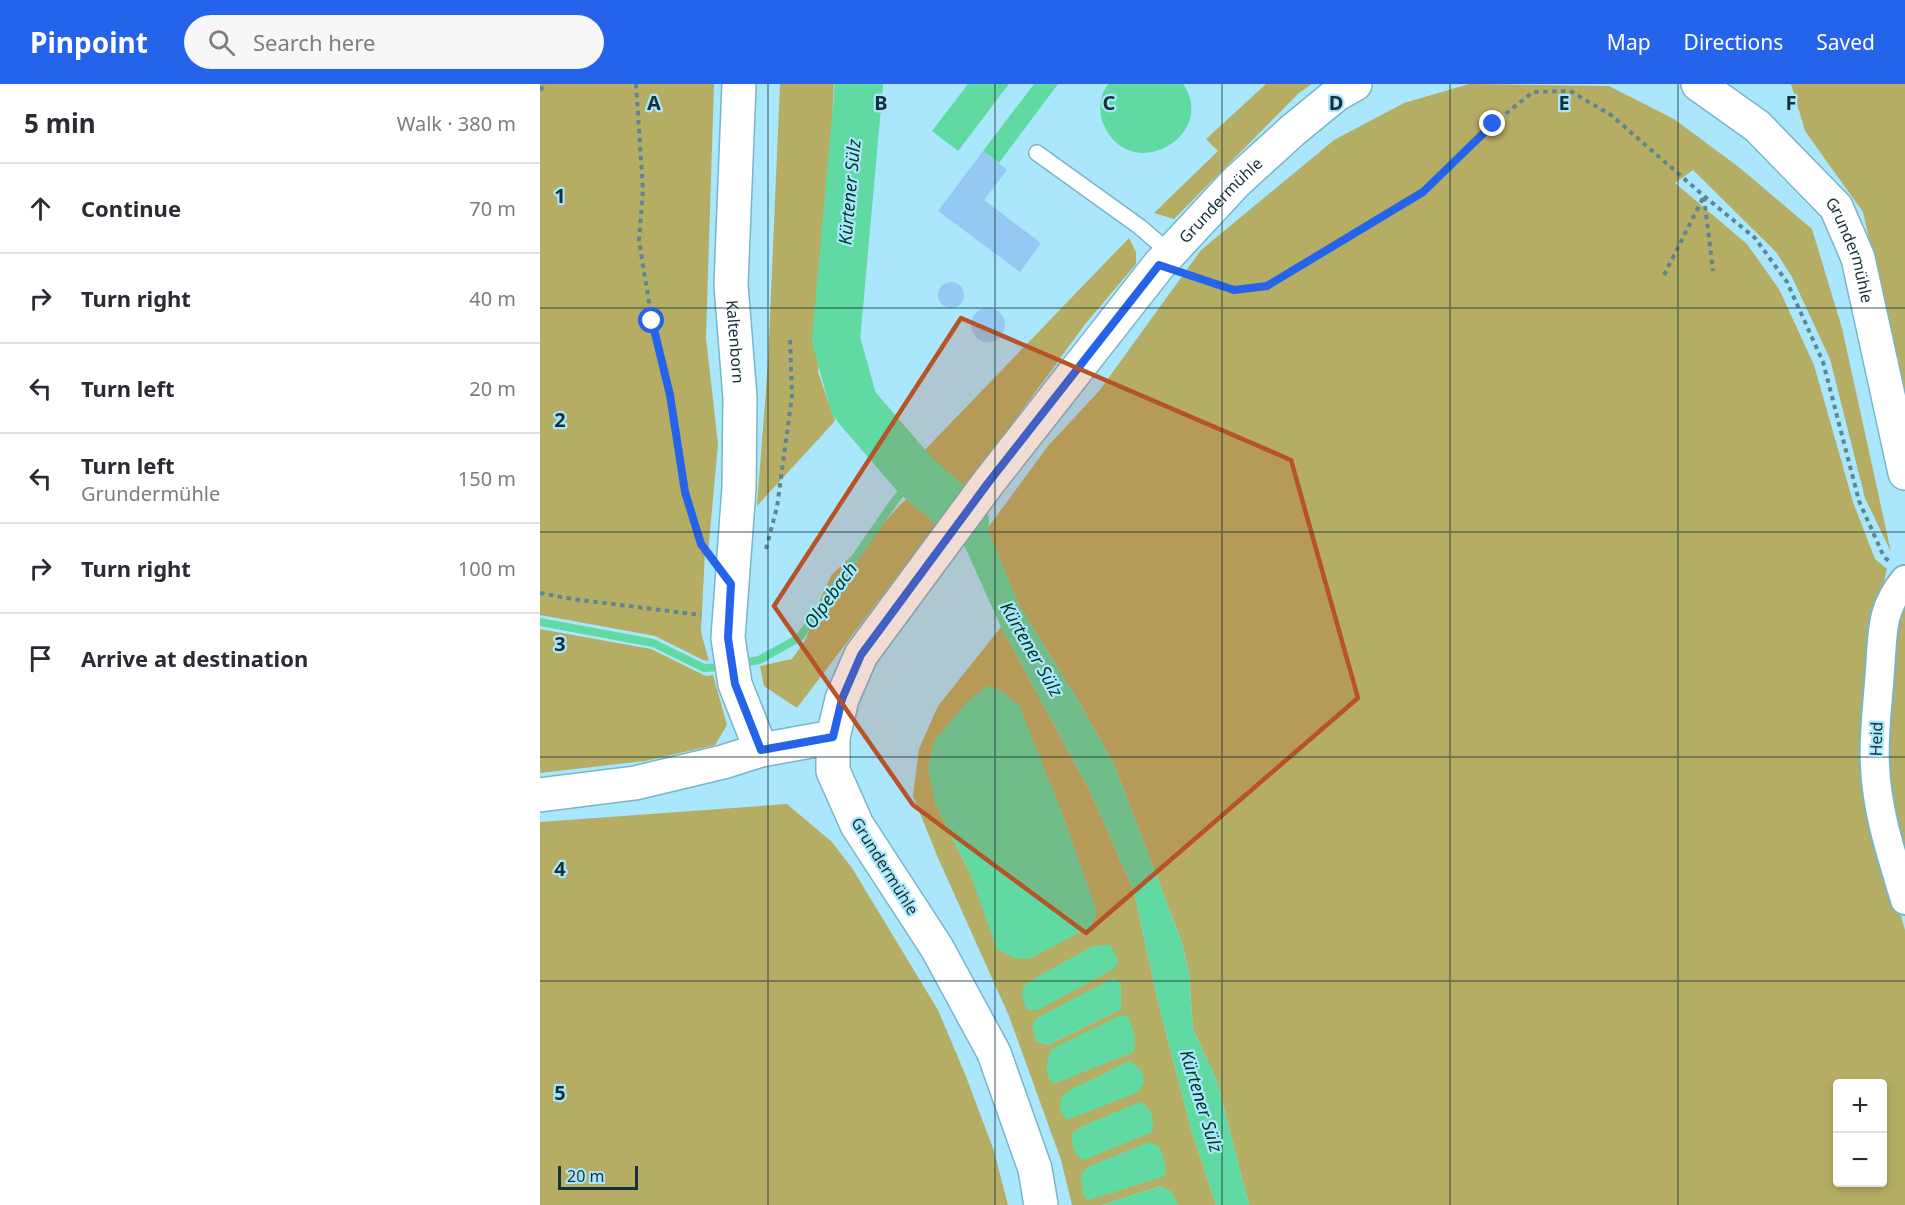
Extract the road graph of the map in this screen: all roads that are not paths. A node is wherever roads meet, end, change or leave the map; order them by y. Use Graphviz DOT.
graph roads {
  1 [pos="739,84"];
  2 [pos="1355,84"];
  3 [pos="1698,84"];
  4 [pos="1037,153"];
  5 [pos="1164,259"];
  6 [pos="1905,473"];
  7 [pos="1898,572"];
  8 [pos="833,737"];
  9 [pos="761,750"];
  10 [pos="540,795"];
  11 [pos="1905,900"];
  12 [pos="1041,1205"];
  1 -- 9 [label="main road, Kaltenborn"];
  2 -- 5 [label="main road, Grundermühle"];
  3 -- 6 [label="main road, Grundermühle"];
  4 -- 5 [label="lane"];
  5 -- 8 [label="main road, Grundermühle"];
  7 -- 11 [label="street, Heid"];
  8 -- 9 [label="main road"];
  8 -- 12 [label="main road, Grundermühle"];
  9 -- 10 [label="main road"];
}
